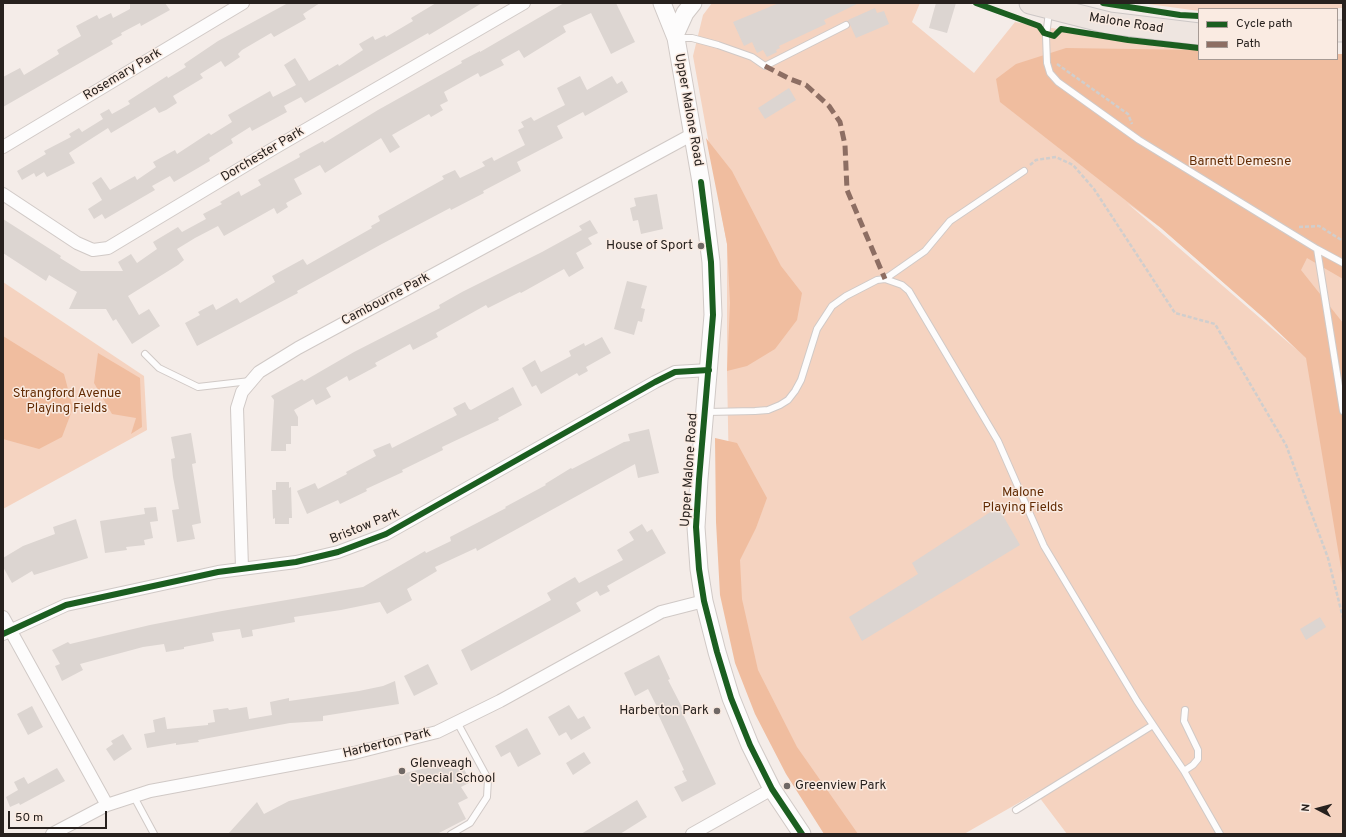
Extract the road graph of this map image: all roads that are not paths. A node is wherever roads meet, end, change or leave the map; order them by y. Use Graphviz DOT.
graph roads {
  1 [pos="243,3"];
  2 [pos="524,3"];
  3 [pos="662,3"];
  4 [pos="693,3"];
  5 [pos="1030,3"];
  6 [pos="1050,9"];
  7 [pos="846,25"];
  8 [pos="1198,34"];
  9 [pos="675,36"];
  10 [pos="694,134"];
  11 [pos="3,147"];
  12 [pos="1024,171"];
  13 [pos="3,194"];
  14 [pos="1317,249"];
  15 [pos="1343,263"];
  16 [pos="885,279"];
  17 [pos="145,354"];
  18 [pos="709,370"];
  19 [pos="252,381"];
  20 [pos="1343,411"];
  21 [pos="705,412"];
  22 [pos="242,568"];
  23 [pos="704,601"];
  24 [pos="3,617"];
  25 [pos="7,632"];
  26 [pos="1185,710"];
  27 [pos="457,722"];
  28 [pos="1153,725"];
  29 [pos="1184,771"];
  30 [pos="772,789"];
  31 [pos="133,795"];
  32 [pos="107,805"];
  33 [pos="1016,810"];
  34 [pos="52,834"];
  35 [pos="154,834"];
  36 [pos="451,834"];
  37 [pos="692,834"];
  38 [pos="802,834"];
  39 [pos="1220,834"];
  1 -- 11 [label="street, Rosemary Park"];
  2 -- 13 [label="street, Dorchester Park"];
  3 -- 9 [label="main road, Upper Malone Road"];
  4 -- 9 [label="main road, Upper Malone Road"];
  5 -- 6 [label="highway, Malone Road"];
  6 -- 8 [label="highway, Malone Road"];
  6 -- 14 [label="lane"];
  7 -- 9 [label="lane"];
  9 -- 10 [label="main road, Upper Malone Road"];
  10 -- 18 [label="main road, Upper Malone Road"];
  10 -- 19 [label="street, Cambourne Park"];
  12 -- 16 [label="lane"];
  14 -- 15 [label="lane"];
  14 -- 20 [label="lane"];
  16 -- 21 [label="lane"];
  16 -- 28 [label="lane"];
  17 -- 19 [label="lane"];
  18 -- 21 [label="main road, Upper Malone Road"];
  18 -- 22 [label="street, Bristow Park"];
  19 -- 22 [label="street, Cambourne Park"];
  21 -- 23 [label="main road, Upper Malone Road"];
  22 -- 25 [label="street, Bristow Park"];
  23 -- 27 [label="street, Harberton Park"];
  23 -- 30 [label="main road, Upper Malone Road"];
  24 -- 25 [label="street"];
  25 -- 32 [label="street"];
  26 -- 29 [label="lane"];
  27 -- 31 [label="street, Harberton Park"];
  27 -- 36 [label="lane"];
  28 -- 29 [label="lane"];
  28 -- 33 [label="lane"];
  29 -- 39 [label="lane"];
  30 -- 37 [label="street"];
  30 -- 38 [label="main road, Upper Malone Road"];
  31 -- 32 [label="street, Harberton Park"];
  31 -- 35 [label="lane"];
  32 -- 34 [label="street, Harberton Park"];
}
